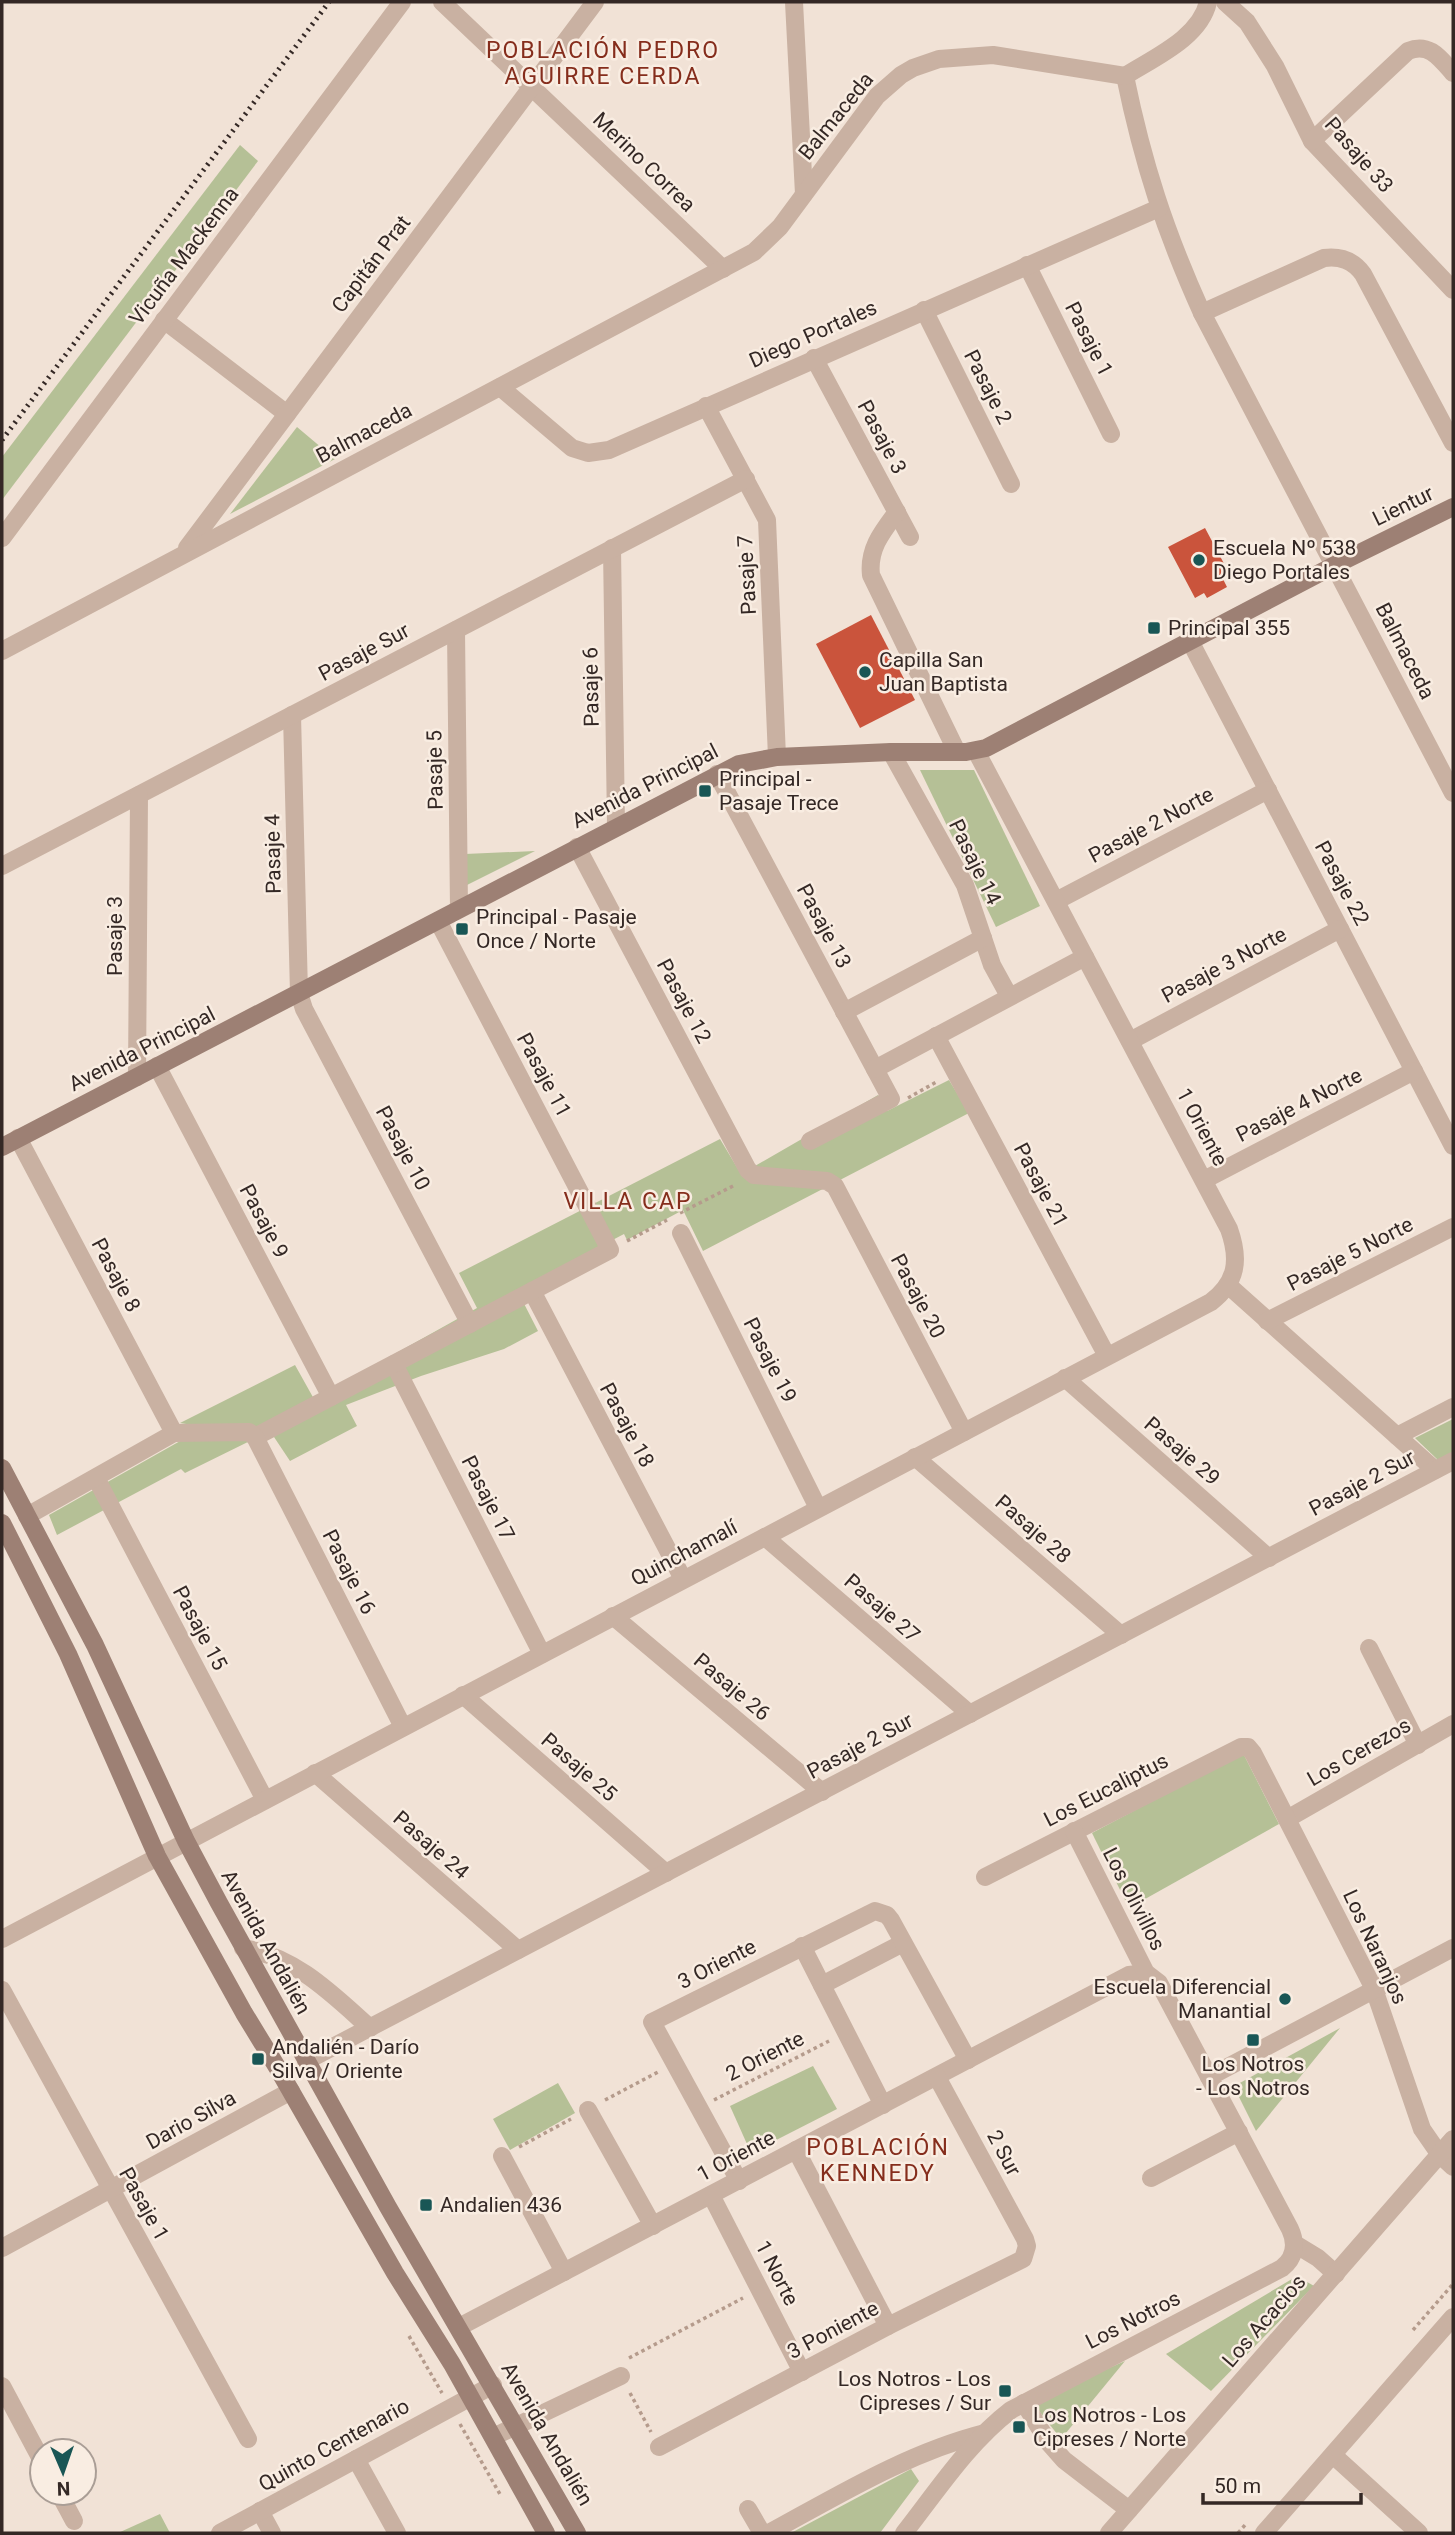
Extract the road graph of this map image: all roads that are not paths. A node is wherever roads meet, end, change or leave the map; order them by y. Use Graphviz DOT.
graph roads {
  1 [pos="402,2"];
  2 [pos="442,2"];
  3 [pos="595,2"];
  4 [pos="794,2"];
  5 [pos="1208,2"];
  6 [pos="1225,2"];
  7 [pos="1451,67"];
  8 [pos="1125,76"];
  9 [pos="532,87"];
  10 [pos="1312,141"];
  11 [pos="804,194"];
  12 [pos="1158,208"];
  13 [pos="1027,265"];
  14 [pos="723,269"];
  15 [pos="1453,290"];
  16 [pos="924,310"];
  17 [pos="1202,313"];
  18 [pos="164,320"];
  19 [pos="814,358"];
  20 [pos="500,387"];
  21 [pos="706,406"];
  22 [pos="287,414"];
  23 [pos="1111,434"];
  24 [pos="1453,443"];
  25 [pos="746,479"];
  26 [pos="1011,484"];
  27 [pos="1453,507"];
  28 [pos="897,512"];
  29 [pos="910,537"];
  30 [pos="2,538"];
  31 [pos="612,548"];
  32 [pos="183,554"];
  33 [pos="1335,565"];
  34 [pos="456,630"];
  35 [pos="1190,641"];
  36 [pos="2,651"];
  37 [pos="292,715"];
  38 [pos="976,751"];
  39 [pos="891,752"];
  40 [pos="957,752"];
  41 [pos="777,757"];
  42 [pos="717,774"];
  43 [pos="1268,790"];
  44 [pos="1453,793"];
  45 [pos="139,795"];
  46 [pos="616,826"];
  47 [pos="577,846"];
  48 [pos="2,866"];
  49 [pos="1055,901"];
  50 [pos="459,909"];
  51 [pos="438,921"];
  52 [pos="1340,929"];
  53 [pos="983,938"];
  54 [pos="1085,957"];
  55 [pos="299,993"];
  56 [pos="1009,996"];
  57 [pos="844,1012"];
  58 [pos="936,1036"];
  59 [pos="1130,1041"];
  60 [pos="157,1066"];
  61 [pos="874,1069"];
  62 [pos="1414,1071"];
  63 [pos="137,1077"];
  64 [pos="810,1141"];
  65 [pos="10,1142"];
  66 [pos="1453,1146"];
  67 [pos="1204,1180"];
  68 [pos="831,1183"];
  69 [pos="1453,1227"];
  70 [pos="681,1233"];
  71 [pos="1229,1286"];
  72 [pos="532,1291"];
  73 [pos="1267,1321"];
  74 [pos="470,1324"];
  75 [pos="1107,1356"];
  76 [pos="394,1364"];
  77 [pos="1065,1378"];
  78 [pos="331,1397"];
  79 [pos="1453,1407"];
  80 [pos="964,1432"];
  81 [pos="174,1433"];
  82 [pos="1397,1436"];
  83 [pos="255,1437"];
  84 [pos="915,1457"];
  85 [pos="1453,1461"];
  86 [pos="2,1468"];
  87 [pos="1435,1470"];
  88 [pos="96,1478"];
  89 [pos="818,1508"];
  90 [pos="27,1516"];
  91 [pos="2,1523"];
  92 [pos="765,1536"];
  93 [pos="1269,1558"];
  94 [pos="683,1579"];
  95 [pos="613,1616"];
  96 [pos="1121,1635"];
  97 [pos="1369,1648"];
  98 [pos="542,1654"];
  99 [pos="463,1695"];
  100 [pos="970,1714"];
  101 [pos="1453,1724"];
  102 [pos="403,1727"];
  103 [pos="1418,1745"];
  104 [pos="1248,1747"];
  105 [pos="315,1773"];
  106 [pos="821,1792"];
  107 [pos="265,1800"];
  108 [pos="1287,1819"];
  109 [pos="1074,1831"];
  110 [pos="186,1841"];
  111 [pos="157,1856"];
  112 [pos="666,1873"];
  113 [pos="985,1877"];
  114 [pos="2,1939"];
  115 [pos="903,1943"];
  116 [pos="802,1946"];
  117 [pos="243,1948"];
  118 [pos="1453,1948"];
  119 [pos="518,1950"];
  120 [pos="1146,1973"];
  121 [pos="822,1985"];
  122 [pos="1374,1989"];
  123 [pos="2,1990"];
  124 [pos="370,2028"];
  125 [pos="968,2060"];
  126 [pos="306,2061"];
  127 [pos="937,2077"];
  128 [pos="1209,2077"];
  129 [pos="291,2091"];
  130 [pos="883,2105"];
  131 [pos="588,2110"];
  132 [pos="1239,2132"];
  133 [pos="1453,2139"];
  134 [pos="796,2150"];
  135 [pos="502,2156"];
  136 [pos="1446,2161"];
  137 [pos="1151,2178"];
  138 [pos="739,2180"];
  139 [pos="110,2190"];
  140 [pos="711,2195"];
  141 [pos="653,2226"];
  142 [pos="1295,2244"];
  143 [pos="2,2248"];
  144 [pos="1027,2253"];
  145 [pos="564,2272"];
  146 [pos="1336,2274"];
  147 [pos="1453,2317"];
  148 [pos="888,2326"];
  149 [pos="459,2327"];
  150 [pos="802,2372"];
  151 [pos="621,2376"];
  152 [pos="493,2385"];
  153 [pos="2,2386"];
  154 [pos="470,2397"];
  155 [pos="1024,2403"];
  156 [pos="516,2426"];
  157 [pos="985,2433"];
  158 [pos="29,2437"];
  159 [pos="493,2437"];
  160 [pos="248,2439"];
  161 [pos="659,2446"];
  162 [pos="1333,2455"];
  163 [pos="356,2459"];
  164 [pos="66,2507"];
  165 [pos="748,2509"];
  166 [pos="1129,2510"];
  167 [pos="260,2511"];
  168 [pos="74,2521"];
  169 [pos="220,2533"];
  170 [pos="272,2533"];
  171 [pos="397,2533"];
  172 [pos="546,2533"];
  173 [pos="577,2533"];
  174 [pos="762,2533"];
  175 [pos="769,2533"];
  176 [pos="904,2533"];
  177 [pos="1109,2533"];
  178 [pos="1264,2533"];
  179 [pos="1419,2533"];
  1 -- 18 [label="street, Vicuña Mackenna"];
  2 -- 9 [label="street, Merino Correa"];
  3 -- 9 [label="street, Capitán Prat"];
  4 -- 11 [label="street"];
  5 -- 8 [label="street"];
  6 -- 10 [label="street, Pasaje 33"];
  7 -- 10 [label="street"];
  8 -- 11 [label="street, Balmaceda"];
  8 -- 12 [label="street, Balmaceda"];
  9 -- 14 [label="street, Merino Correa"];
  9 -- 22 [label="street, Capitán Prat"];
  10 -- 15 [label="street, Pasaje 33"];
  11 -- 14 [label="street, Balmaceda"];
  12 -- 13 [label="street, Diego Portales"];
  12 -- 17 [label="street, Balmaceda"];
  13 -- 16 [label="street, Diego Portales"];
  13 -- 23 [label="street, Pasaje 1"];
  14 -- 20 [label="street, Balmaceda"];
  16 -- 19 [label="street, Diego Portales"];
  16 -- 26 [label="street, Pasaje 2"];
  17 -- 24 [label="street"];
  17 -- 33 [label="street, Balmaceda"];
  18 -- 22 [label="street"];
  18 -- 30 [label="street, Vicuña Mackenna"];
  19 -- 21 [label="street, Diego Portales"];
  19 -- 28 [label="street, Pasaje 3"];
  20 -- 21 [label="street, Diego Portales"];
  20 -- 32 [label="street, Balmaceda"];
  21 -- 25 [label="street, Pasaje 7"];
  22 -- 32 [label="street, Capitán Prat"];
  25 -- 31 [label="street, Pasaje Sur"];
  25 -- 41 [label="street, Pasaje 7"];
  27 -- 33 [label="main road, Lientur"];
  28 -- 29 [label="street, Pasaje 3"];
  28 -- 40 [label="street"];
  31 -- 34 [label="street, Pasaje Sur"];
  31 -- 46 [label="street, Pasaje 6"];
  32 -- 36 [label="street, Balmaceda"];
  33 -- 35 [label="main road, Avenida Principal"];
  33 -- 44 [label="street, Balmaceda"];
  34 -- 37 [label="street, Pasaje Sur"];
  34 -- 50 [label="street, Pasaje 5"];
  35 -- 38 [label="main road, Avenida Principal"];
  35 -- 43 [label="street, Pasaje 22"];
  37 -- 45 [label="street, Pasaje Sur"];
  37 -- 55 [label="street, Pasaje 4"];
  38 -- 40 [label="main road, Avenida Principal"];
  38 -- 49 [label="street, 1 Oriente"];
  39 -- 40 [label="main road, Avenida Principal"];
  39 -- 41 [label="main road, Avenida Principal"];
  39 -- 53 [label="street, Pasaje 14"];
  41 -- 42 [label="main road, Avenida Principal"];
  42 -- 46 [label="main road, Avenida Principal"];
  42 -- 57 [label="street, Pasaje 13"];
  43 -- 49 [label="street, Pasaje 2 Norte"];
  43 -- 52 [label="street, Pasaje 22"];
  45 -- 48 [label="street, Pasaje Sur"];
  45 -- 63 [label="street, Pasaje 3"];
  46 -- 47 [label="main road, Avenida Principal"];
  47 -- 50 [label="main road, Avenida Principal"];
  47 -- 68 [label="street, Pasaje 12"];
  49 -- 54 [label="street, 1 Oriente"];
  50 -- 51 [label="main road, Avenida Principal"];
  51 -- 55 [label="main road, Avenida Principal"];
  51 -- 72 [label="street, Pasaje 11"];
  52 -- 59 [label="street, Pasaje 3 Norte"];
  52 -- 62 [label="street, Pasaje 22"];
  53 -- 56 [label="street, Pasaje 14"];
  53 -- 57 [label="street"];
  54 -- 56 [label="street"];
  54 -- 59 [label="street, 1 Oriente"];
  55 -- 60 [label="main road, Avenida Principal"];
  55 -- 74 [label="street, Pasaje 10"];
  56 -- 58 [label="street"];
  57 -- 61 [label="street, Pasaje 13"];
  58 -- 61 [label="street"];
  58 -- 75 [label="street, Pasaje 21"];
  59 -- 67 [label="street, 1 Oriente"];
  60 -- 63 [label="main road, Avenida Principal"];
  60 -- 78 [label="street, Pasaje 9"];
  61 -- 64 [label="street, Pasaje 13"];
  62 -- 66 [label="street, Pasaje 22"];
  62 -- 67 [label="street, Pasaje 4 Norte"];
  63 -- 65 [label="main road, Avenida Principal"];
  65 -- 81 [label="street, Pasaje 8"];
  67 -- 71 [label="street, 1 Oriente"];
  68 -- 80 [label="street, Pasaje 20"];
  69 -- 73 [label="street, Pasaje 5 Norte"];
  70 -- 89 [label="street, Pasaje 19"];
  71 -- 73 [label="street"];
  71 -- 75 [label="street, Quinchamalí"];
  72 -- 74 [label="street"];
  72 -- 94 [label="street, Pasaje 18"];
  73 -- 82 [label="street"];
  74 -- 76 [label="street"];
  75 -- 77 [label="street, Quinchamalí"];
  76 -- 78 [label="street"];
  76 -- 98 [label="street, Pasaje 17"];
  77 -- 80 [label="street, Quinchamalí"];
  77 -- 93 [label="street, Pasaje 29"];
  78 -- 83 [label="street"];
  79 -- 82 [label="street, Pasaje 2 Sur"];
  80 -- 84 [label="street, Quinchamalí"];
  81 -- 83 [label="street"];
  81 -- 88 [label="street"];
  82 -- 87 [label="street"];
  83 -- 102 [label="street, Pasaje 16"];
  84 -- 89 [label="street, Quinchamalí"];
  84 -- 96 [label="street, Pasaje 28"];
  85 -- 87 [label="street"];
  86 -- 90 [label="main road, Avenida Andalién"];
  87 -- 93 [label="street, Pasaje 2 Sur"];
  88 -- 90 [label="street"];
  88 -- 107 [label="street, Pasaje 15"];
  89 -- 92 [label="street, Quinchamalí"];
  90 -- 110 [label="main road, Avenida Andalién"];
  91 -- 111 [label="main road"];
  92 -- 94 [label="street, Quinchamalí"];
  92 -- 100 [label="street, Pasaje 27"];
  93 -- 96 [label="street, Pasaje 2 Sur"];
  94 -- 95 [label="street, Quinchamalí"];
  95 -- 98 [label="street, Quinchamalí"];
  95 -- 106 [label="street, Pasaje 26"];
  96 -- 100 [label="street, Pasaje 2 Sur"];
  97 -- 103 [label="street"];
  98 -- 99 [label="street, Quinchamalí"];
  99 -- 102 [label="street, Quinchamalí"];
  99 -- 112 [label="street, Pasaje 25"];
  100 -- 106 [label="street, Pasaje 2 Sur"];
  101 -- 103 [label="street, Los Cerezos"];
  102 -- 105 [label="street, Quinchamalí"];
  103 -- 108 [label="street, Los Cerezos"];
  104 -- 108 [label="street, Los Naranjos"];
  104 -- 109 [label="street, Los Eucaliptus"];
  105 -- 107 [label="street, Quinchamalí"];
  105 -- 119 [label="street, Pasaje 24"];
  106 -- 112 [label="street, Pasaje 2 Sur"];
  107 -- 110 [label="street, Quinchamalí"];
  108 -- 122 [label="street, Los Naranjos"];
  109 -- 113 [label="street, Los Eucaliptus"];
  109 -- 120 [label="street, Los Olivillos"];
  110 -- 111 [label="street, Quinchamalí"];
  110 -- 117 [label="main road, Avenida Andalién"];
  111 -- 114 [label="street, Quinchamalí"];
  111 -- 129 [label="main road"];
  112 -- 119 [label="street, Pasaje 2 Sur"];
  115 -- 116 [label="street, 3 Oriente"];
  115 -- 121 [label="street"];
  115 -- 125 [label="street"];
  116 -- 121 [label="street"];
  116 -- 138 [label="street, 3 Oriente"];
  117 -- 124 [label="street"];
  117 -- 126 [label="main road, Avenida Andalién"];
  118 -- 122 [label="street"];
  119 -- 124 [label="street, Pasaje 2 Sur"];
  120 -- 125 [label="street, 1 Oriente"];
  120 -- 128 [label="street, Los Olivillos"];
  121 -- 130 [label="street"];
  122 -- 128 [label="street"];
  122 -- 136 [label="street, Los Naranjos"];
  123 -- 139 [label="street, Pasaje 1"];
  124 -- 126 [label="street, Pasaje 2 Sur"];
  125 -- 127 [label="street, 1 Oriente"];
  126 -- 149 [label="main road, Avenida Andalién"];
  127 -- 130 [label="street, 1 Oriente"];
  127 -- 144 [label="street, 2 Sur"];
  128 -- 132 [label="street, Los Olivillos"];
  129 -- 139 [label="street, Dario Silva"];
  129 -- 154 [label="main road"];
  130 -- 134 [label="street, 1 Oriente"];
  131 -- 141 [label="street"];
  132 -- 137 [label="street"];
  132 -- 142 [label="street"];
  133 -- 136 [label="street, Los Acacios"];
  134 -- 138 [label="street, 1 Oriente"];
  134 -- 148 [label="street"];
  135 -- 145 [label="street"];
  136 -- 146 [label="street, Los Acacios"];
  138 -- 140 [label="street, 1 Oriente"];
  139 -- 143 [label="street, Dario Silva"];
  139 -- 160 [label="street, Pasaje 1"];
  140 -- 141 [label="street, 1 Oriente"];
  140 -- 150 [label="street, 1 Norte"];
  141 -- 145 [label="street, 1 Oriente"];
  142 -- 146 [label="street"];
  142 -- 155 [label="street, Los Notros"];
  144 -- 148 [label="street, 3 Poniente"];
  145 -- 149 [label="street, 1 Oriente"];
  146 -- 166 [label="street, Los Acacios"];
  147 -- 162 [label="street"];
  148 -- 150 [label="street, 3 Poniente"];
  149 -- 152 [label="main road, Avenida Andalién"];
  150 -- 161 [label="street, 3 Poniente"];
  151 -- 156 [label="street"];
  152 -- 154 [label="street, Quinto Centenario"];
  152 -- 156 [label="main road, Avenida Andalién"];
  153 -- 158 [label="street"];
  154 -- 159 [label="main road"];
  154 -- 163 [label="street, Quinto Centenario"];
  155 -- 157 [label="street, Los Notros"];
  155 -- 166 [label="street"];
  156 -- 159 [label="street"];
  156 -- 173 [label="main road, Avenida Andalién"];
  157 -- 175 [label="street, Los Notros"];
  157 -- 176 [label="street, Los Notros"];
  159 -- 172 [label="main road"];
  162 -- 178 [label="street"];
  162 -- 179 [label="street"];
  163 -- 167 [label="street, Quinto Centenario"];
  163 -- 171 [label="street"];
  164 -- 168 [label="street"];
  165 -- 174 [label="street"];
  166 -- 177 [label="street, Los Acacios"];
  167 -- 169 [label="street, Quinto Centenario"];
  167 -- 170 [label="street"];
}
